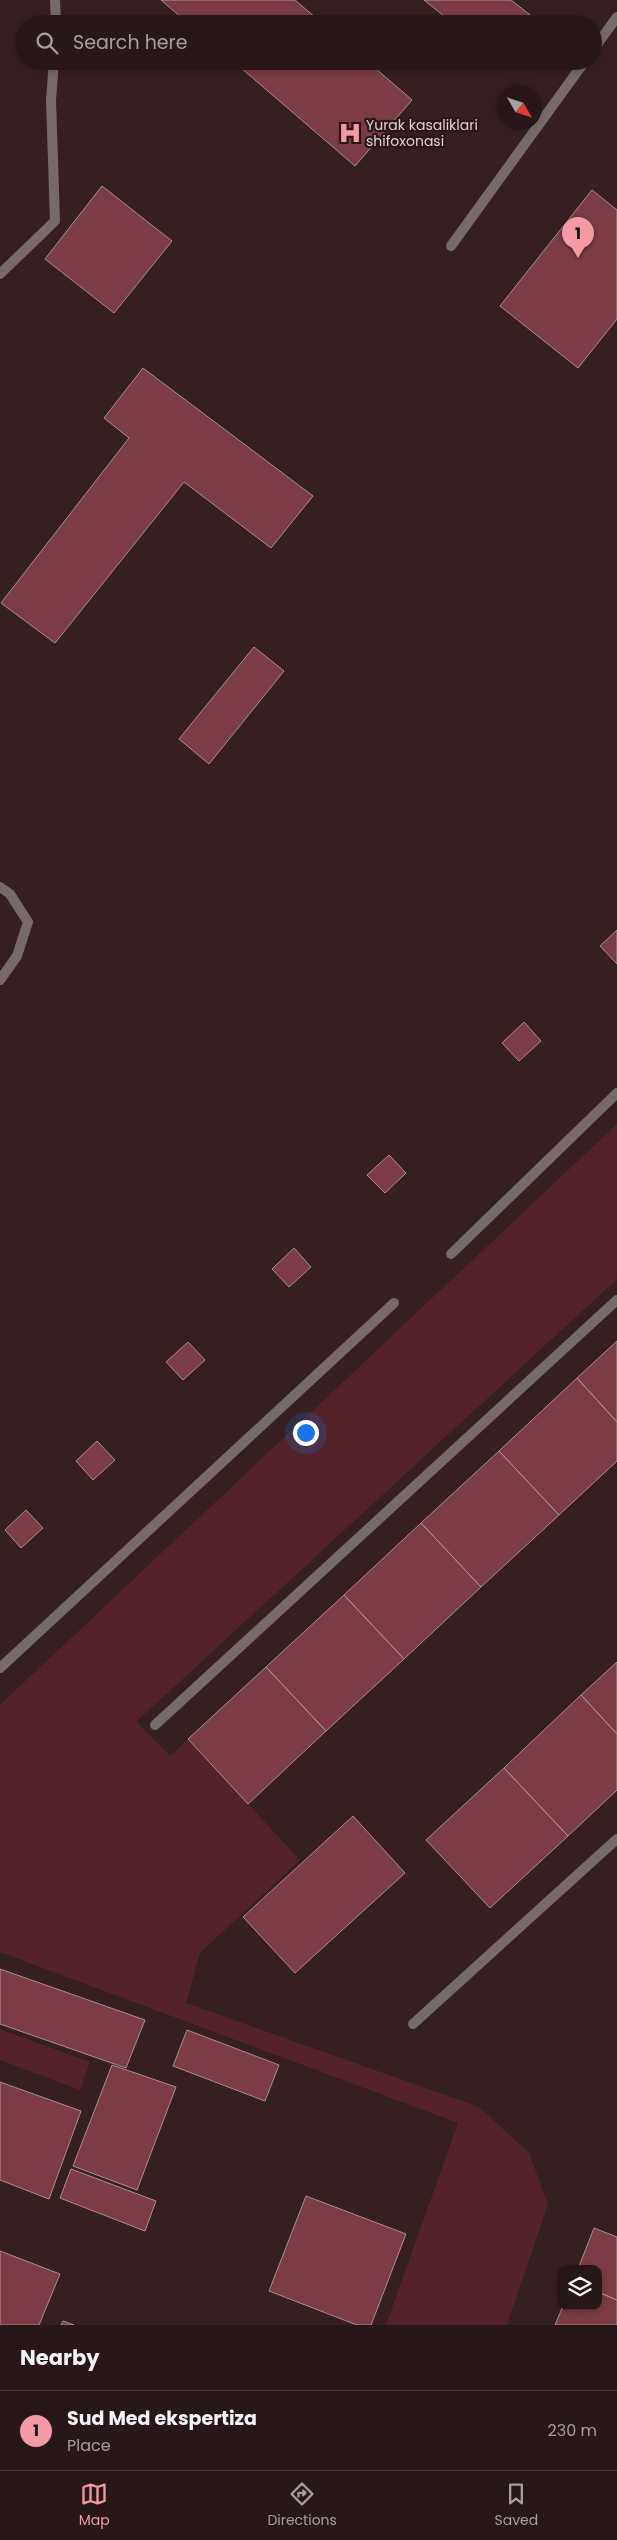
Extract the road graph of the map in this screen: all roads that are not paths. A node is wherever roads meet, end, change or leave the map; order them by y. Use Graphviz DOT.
graph roads {
  1 [pos="55,0"];
  2 [pos="56,15"];
  3 [pos="617,17"];
  4 [pos="602,38"];
  5 [pos="53,70"];
  6 [pos="579,70"];
  7 [pos="452,246"];
  8 [pos="0,274"];
  9 [pos="0,887"];
  10 [pos="0,980"];
  11 [pos="617,1094"];
  12 [pos="451,1254"];
  13 [pos="617,1300"];
  14 [pos="394,1303"];
  15 [pos="0,1668"];
  16 [pos="156,1725"];
  17 [pos="617,1839"];
  18 [pos="413,2024"];
  1 -- 2 [label="street"];
  3 -- 4 [label="street"];
  5 -- 8 [label="street"];
  6 -- 7 [label="street"];
  9 -- 10 [label="street"];
  11 -- 12 [label="street"];
  13 -- 16 [label="street"];
  14 -- 15 [label="street"];
  17 -- 18 [label="street"];
}
